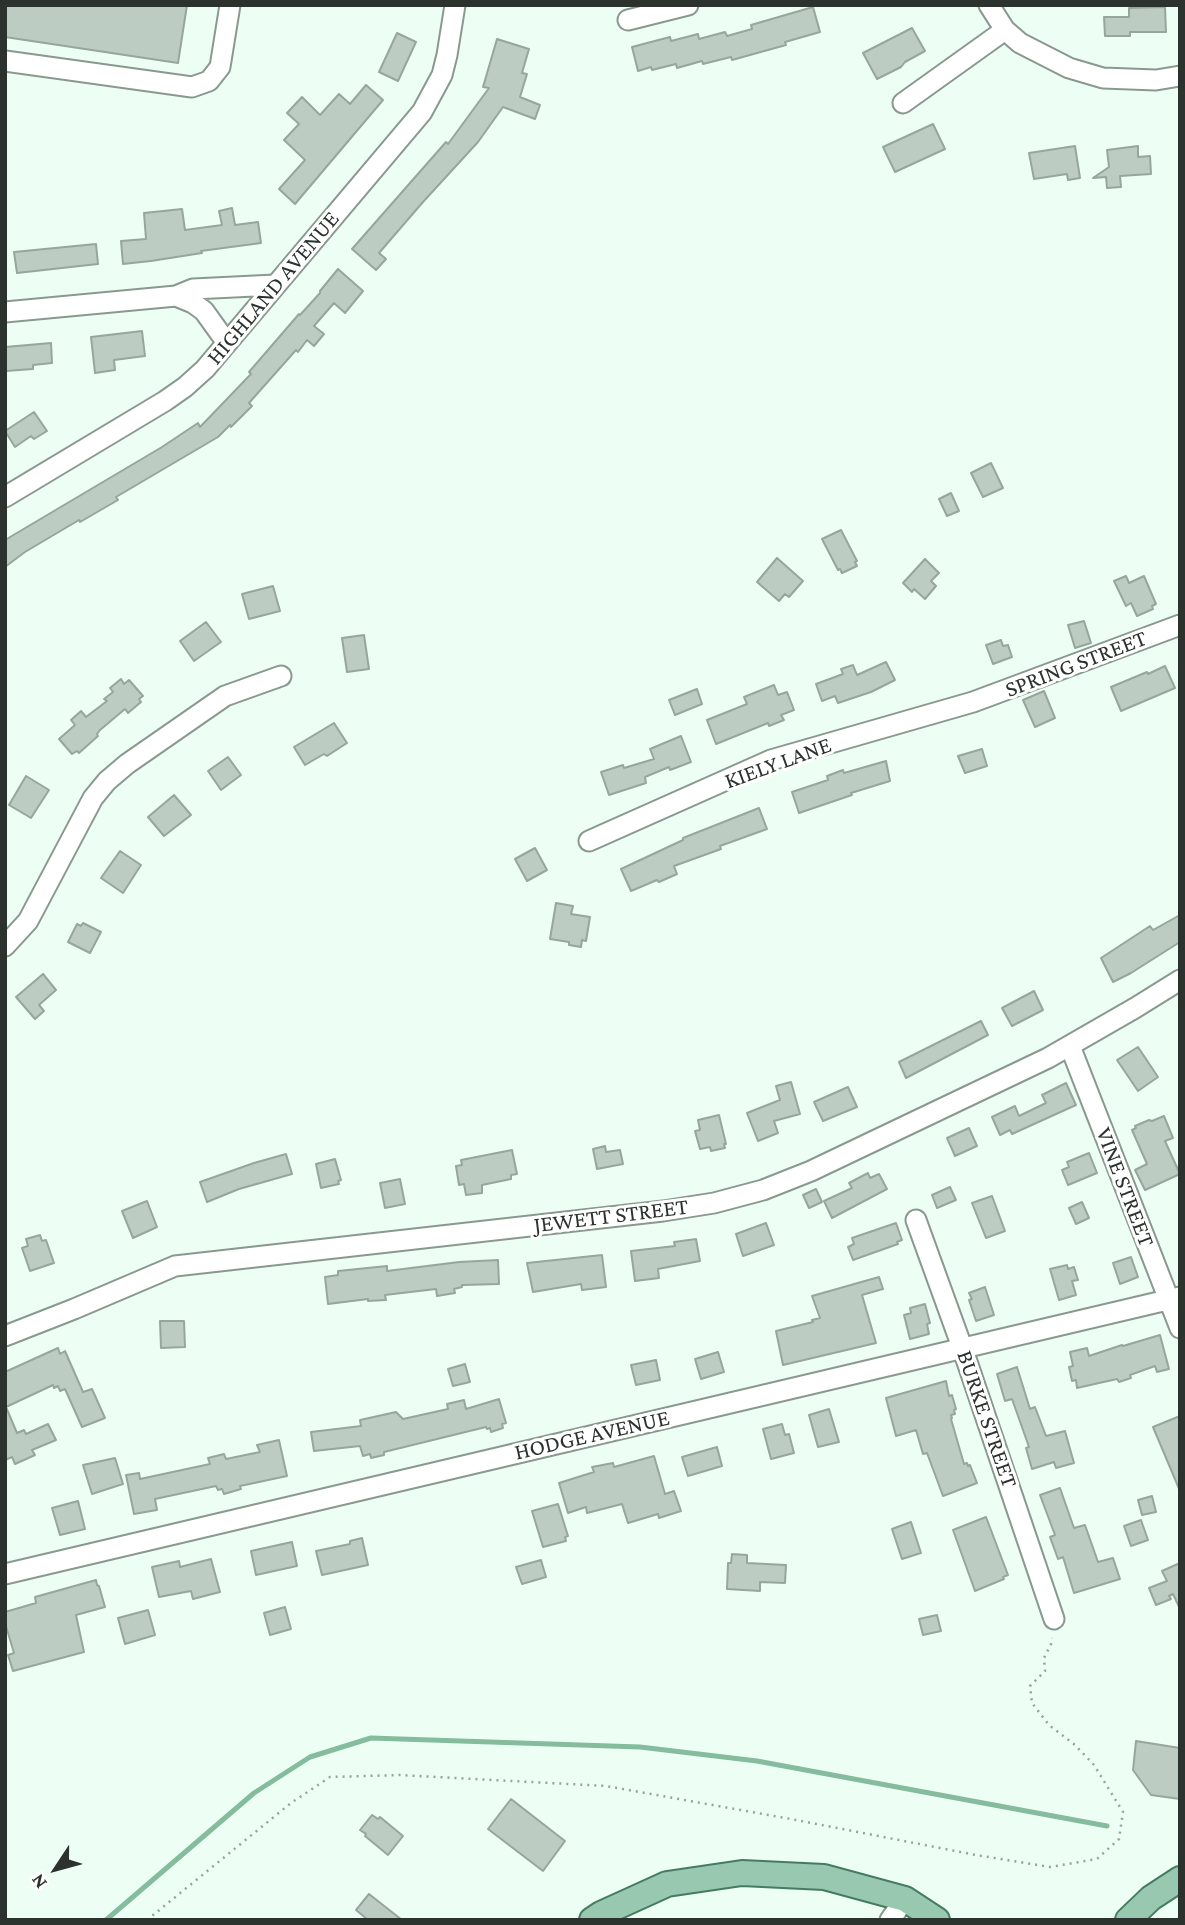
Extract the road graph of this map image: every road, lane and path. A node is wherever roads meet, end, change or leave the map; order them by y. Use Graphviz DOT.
graph roads {
  1 [pos="230,5"];
  2 [pos="455,5"];
  3 [pos="688,5"];
  4 [pos="989,5"];
  5 [pos="628,20"];
  6 [pos="1005,30"];
  7 [pos="5,61"];
  8 [pos="1180,76"];
  9 [pos="903,103"];
  10 [pos="275,285"];
  11 [pos="176,296"];
  12 [pos="5,312"];
  13 [pos="227,343"];
  14 [pos="5,497"];
  15 [pos="1180,625"];
  16 [pos="281,676"];
  17 [pos="973,702"];
  18 [pos="589,841"];
  19 [pos="5,947"];
  20 [pos="1180,979"];
  21 [pos="1070,1046"];
  22 [pos="916,1220"];
  23 [pos="1174,1298"];
  24 [pos="1180,1328"];
  25 [pos="5,1336"];
  26 [pos="962,1347"];
  27 [pos="5,1574"];
  28 [pos="1054,1619"];
  29 [pos="1180,1879"];
  30 [pos="905,1899"];
  31 [pos="147,1920"];
  32 [pos="592,1920"];
  33 [pos="890,1920"];
  34 [pos="937,1920"];
  35 [pos="1128,1920"];
  1 -- 7 [label="street"];
  2 -- 10 [label="street, HIGHLAND AVENUE"];
  3 -- 5 [label="street"];
  4 -- 6 [label="street"];
  6 -- 8 [label="street"];
  6 -- 9 [label="street"];
  10 -- 11 [label="street"];
  10 -- 13 [label="street, HIGHLAND AVENUE"];
  11 -- 12 [label="street"];
  11 -- 13 [label="street"];
  13 -- 14 [label="street, HIGHLAND AVENUE"];
  15 -- 17 [label="street, SPRING STREET"];
  16 -- 19 [label="street"];
  17 -- 18 [label="street, KIELY LANE"];
  20 -- 21 [label="street, JEWETT STREET"];
  21 -- 23 [label="street, VINE STREET"];
  21 -- 25 [label="street, JEWETT STREET"];
  22 -- 26 [label="street, BURKE STREET"];
  23 -- 24 [label="street, VINE STREET"];
  23 -- 26 [label="street, HODGE AVENUE"];
  26 -- 27 [label="street, HODGE AVENUE"];
  26 -- 28 [label="street, BURKE STREET"];
  28 -- 31 [label="path"];
  29 -- 35 [label="main road"];
  30 -- 32 [label="main road"];
  30 -- 33 [label="street"];
  30 -- 34 [label="main road"];
}
